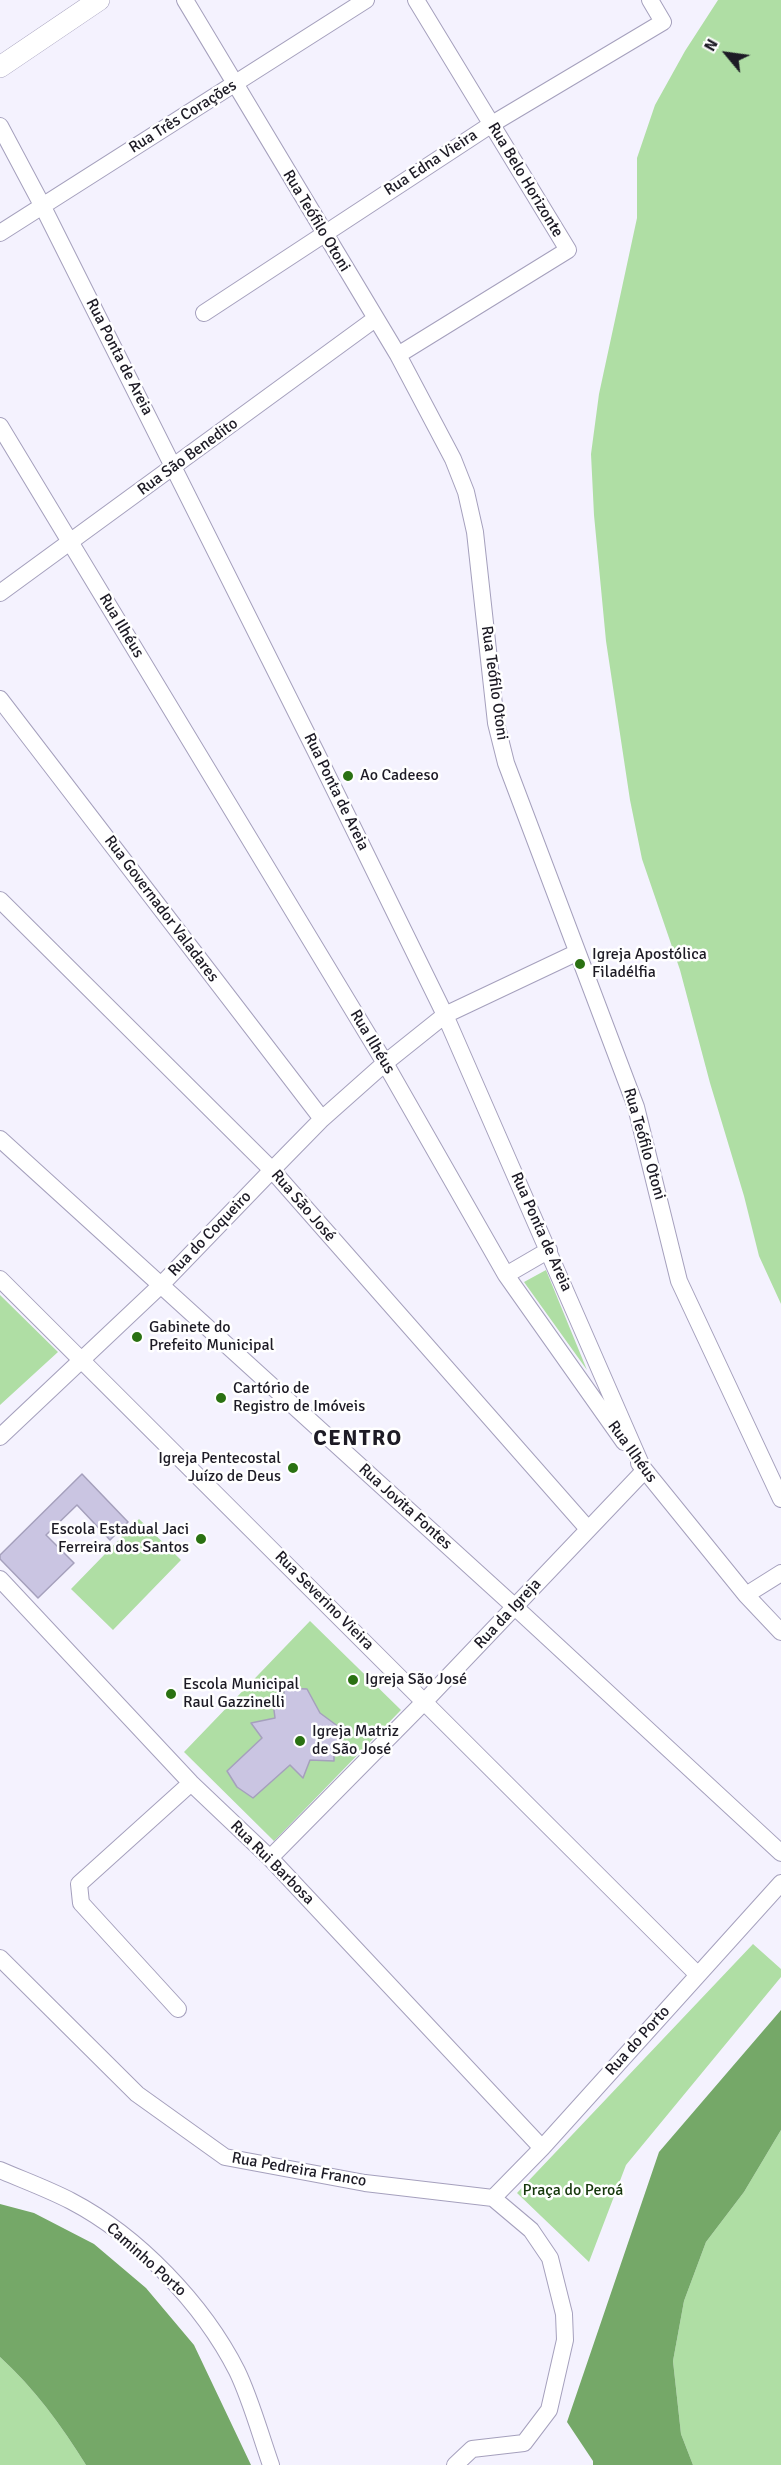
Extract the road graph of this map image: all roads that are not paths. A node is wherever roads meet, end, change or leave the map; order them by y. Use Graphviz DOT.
graph roads {
  1 [pos="99,0"];
  2 [pos="185,0"];
  3 [pos="366,0"];
  4 [pos="416,0"];
  5 [pos="650,0"];
  6 [pos="0,67"];
  7 [pos="235,85"];
  8 [pos="492,124"];
  9 [pos="0,126"];
  10 [pos="42,205"];
  11 [pos="0,233"];
  12 [pos="323,234"];
  13 [pos="204,313"];
  14 [pos="375,319"];
  15 [pos="398,355"];
  16 [pos="0,426"];
  17 [pos="174,468"];
  18 [pos="70,543"];
  19 [pos="0,593"];
  20 [pos="0,699"];
  21 [pos="0,900"];
  22 [pos="576,953"];
  23 [pos="446,1015"];
  24 [pos="385,1063"];
  25 [pos="322,1119"];
  26 [pos="0,1139"];
  27 [pos="272,1170"];
  28 [pos="549,1250"];
  29 [pos="506,1275"];
  30 [pos="0,1279"];
  31 [pos="161,1285"];
  32 [pos="83,1360"];
  33 [pos="0,1437"];
  34 [pos="644,1471"];
  35 [pos="781,1499"];
  36 [pos="588,1529"];
  37 [pos="781,1573"];
  38 [pos="0,1579"];
  39 [pos="746,1595"];
  40 [pos="515,1606"];
  41 [pos="781,1632"];
  42 [pos="425,1701"];
  43 [pos="191,1783"];
  44 [pos="781,1853"];
  45 [pos="270,1858"];
  46 [pos="781,1882"];
  47 [pos="0,1958"];
  48 [pos="698,1975"];
  49 [pos="178,2009"];
  50 [pos="542,2148"];
  51 [pos="0,2170"];
  52 [pos="493,2198"];
  53 [pos="271,2465"];
  54 [pos="455,2465"];
  1 -- 6 [label="street"];
  2 -- 7 [label="street, Rua Teófilo Otoni"];
  3 -- 7 [label="street, Rua Três Corações"];
  4 -- 8 [label="street, Rua Belo Horizonte"];
  5 -- 8 [label="street, Rua Edna Vieira"];
  7 -- 10 [label="street, Rua Três Corações"];
  7 -- 12 [label="street, Rua Teófilo Otoni"];
  8 -- 12 [label="street, Rua Edna Vieira"];
  8 -- 15 [label="street, Rua Belo Horizonte"];
  9 -- 10 [label="street, Rua Ponta de Areia"];
  10 -- 11 [label="street, Rua Três Corações"];
  10 -- 17 [label="street, Rua Ponta de Areia"];
  12 -- 13 [label="street, Rua Edna Vieira"];
  12 -- 14 [label="street, Rua Teófilo Otoni"];
  14 -- 15 [label="street, Rua Teófilo Otoni"];
  14 -- 17 [label="street, Rua São Benedito"];
  15 -- 22 [label="street, Rua Teófilo Otoni"];
  16 -- 18 [label="street, Rua Ilhéus"];
  17 -- 18 [label="street, Rua São Benedito"];
  17 -- 23 [label="street, Rua Ponta de Areia"];
  18 -- 19 [label="street, Rua São Benedito"];
  18 -- 24 [label="street, Rua Ilhéus"];
  20 -- 25 [label="street, Rua Governador Valadares"];
  21 -- 27 [label="street, Rua São José"];
  22 -- 23 [label="street, Rua do Coqueiro"];
  22 -- 35 [label="street, Rua Teófilo Otoni"];
  23 -- 24 [label="street, Rua do Coqueiro"];
  23 -- 28 [label="street, Rua Ponta de Areia"];
  24 -- 25 [label="street, Rua do Coqueiro"];
  24 -- 29 [label="street, Rua Ilhéus"];
  25 -- 27 [label="street, Rua do Coqueiro"];
  26 -- 31 [label="street, Rua Jovita Fontes"];
  27 -- 31 [label="street, Rua do Coqueiro"];
  27 -- 36 [label="street, Rua São José"];
  28 -- 29 [label="street"];
  28 -- 34 [label="street, Rua Ponta de Areia"];
  29 -- 34 [label="street, Rua Ilhéus"];
  30 -- 32 [label="street, Rua Severino Vieira"];
  31 -- 32 [label="street, Rua do Coqueiro"];
  31 -- 40 [label="street, Rua Jovita Fontes"];
  32 -- 33 [label="street, Rua do Coqueiro"];
  32 -- 42 [label="street, Rua Severino Vieira"];
  34 -- 36 [label="street, Rua da Igreja"];
  34 -- 39 [label="street, Rua Ilhéus"];
  36 -- 40 [label="street, Rua da Igreja"];
  37 -- 39 [label="street"];
  38 -- 43 [label="street, Rua Rui Barbosa"];
  39 -- 41 [label="street, Rua Ilhéus"];
  40 -- 42 [label="street, Rua da Igreja"];
  40 -- 44 [label="street, Rua Jovita Fontes"];
  42 -- 45 [label="street, Rua da Igreja"];
  42 -- 48 [label="street, Rua Severino Vieira"];
  43 -- 45 [label="street, Rua Rui Barbosa"];
  43 -- 49 [label="street"];
  45 -- 50 [label="street, Rua Rui Barbosa"];
  46 -- 48 [label="street, Rua do Porto"];
  47 -- 52 [label="street, Rua Pedreira Franco"];
  48 -- 50 [label="street, Rua do Porto"];
  50 -- 52 [label="street, Rua do Porto"];
  51 -- 53 [label="street, Caminho Porto"];
  52 -- 54 [label="street"];
}
